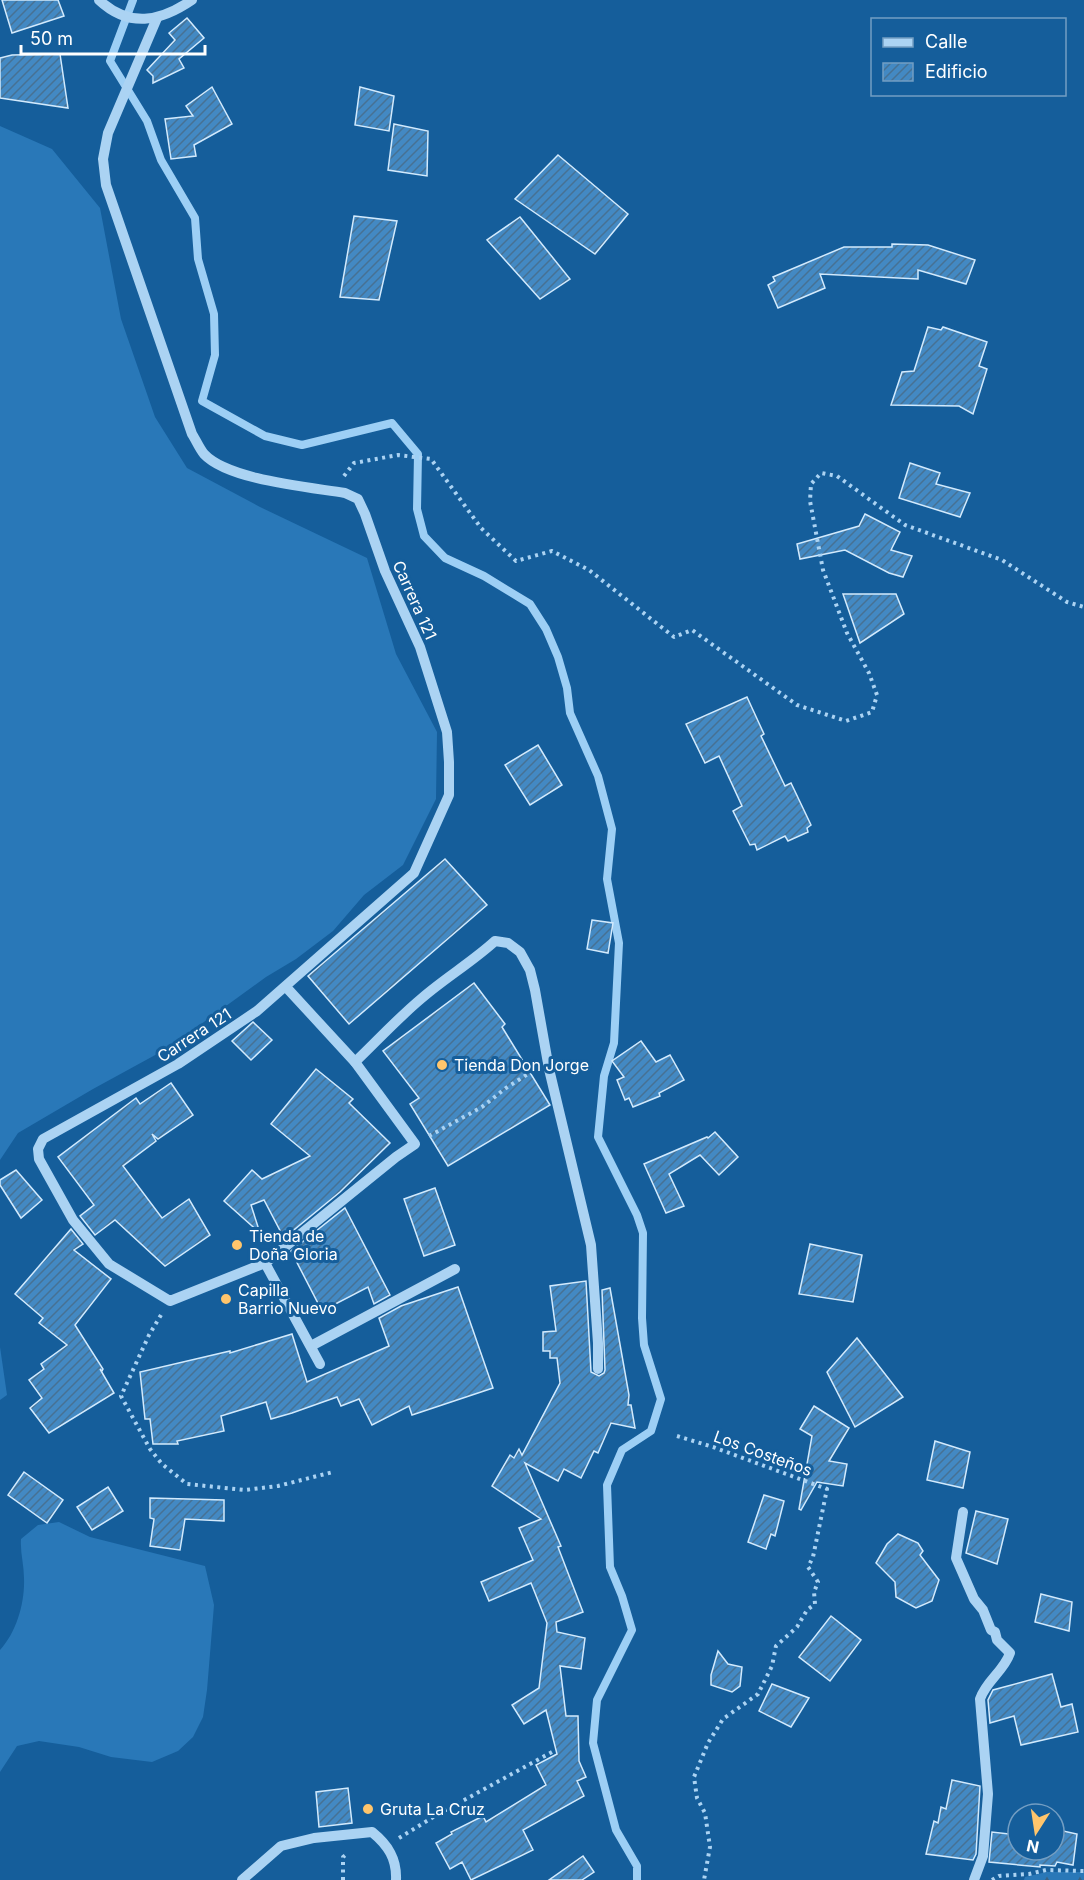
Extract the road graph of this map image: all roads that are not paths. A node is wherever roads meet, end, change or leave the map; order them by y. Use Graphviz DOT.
graph roads {
  1 [pos="99,0"];
  2 [pos="192,0"];
  3 [pos="157,18"];
  4 [pos="286,987"];
  5 [pos="355,1062"];
  6 [pos="265,1263"];
  7 [pos="455,1269"];
  8 [pos="311,1346"];
  9 [pos="320,1364"];
  10 [pos="598,1369"];
  11 [pos="963,1512"];
  12 [pos="242,1880"];
  13 [pos="396,1880"];
  14 [pos="974,1880"];
  1 -- 3 [label="street"];
  2 -- 3 [label="street"];
  3 -- 4 [label="street, Carrera 121"];
  4 -- 5 [label="street"];
  4 -- 6 [label="street, Carrera 121"];
  5 -- 6 [label="street"];
  5 -- 10 [label="street"];
  6 -- 8 [label="street"];
  7 -- 8 [label="street"];
  8 -- 9 [label="street"];
  11 -- 14 [label="street"];
  12 -- 13 [label="street"];
}
